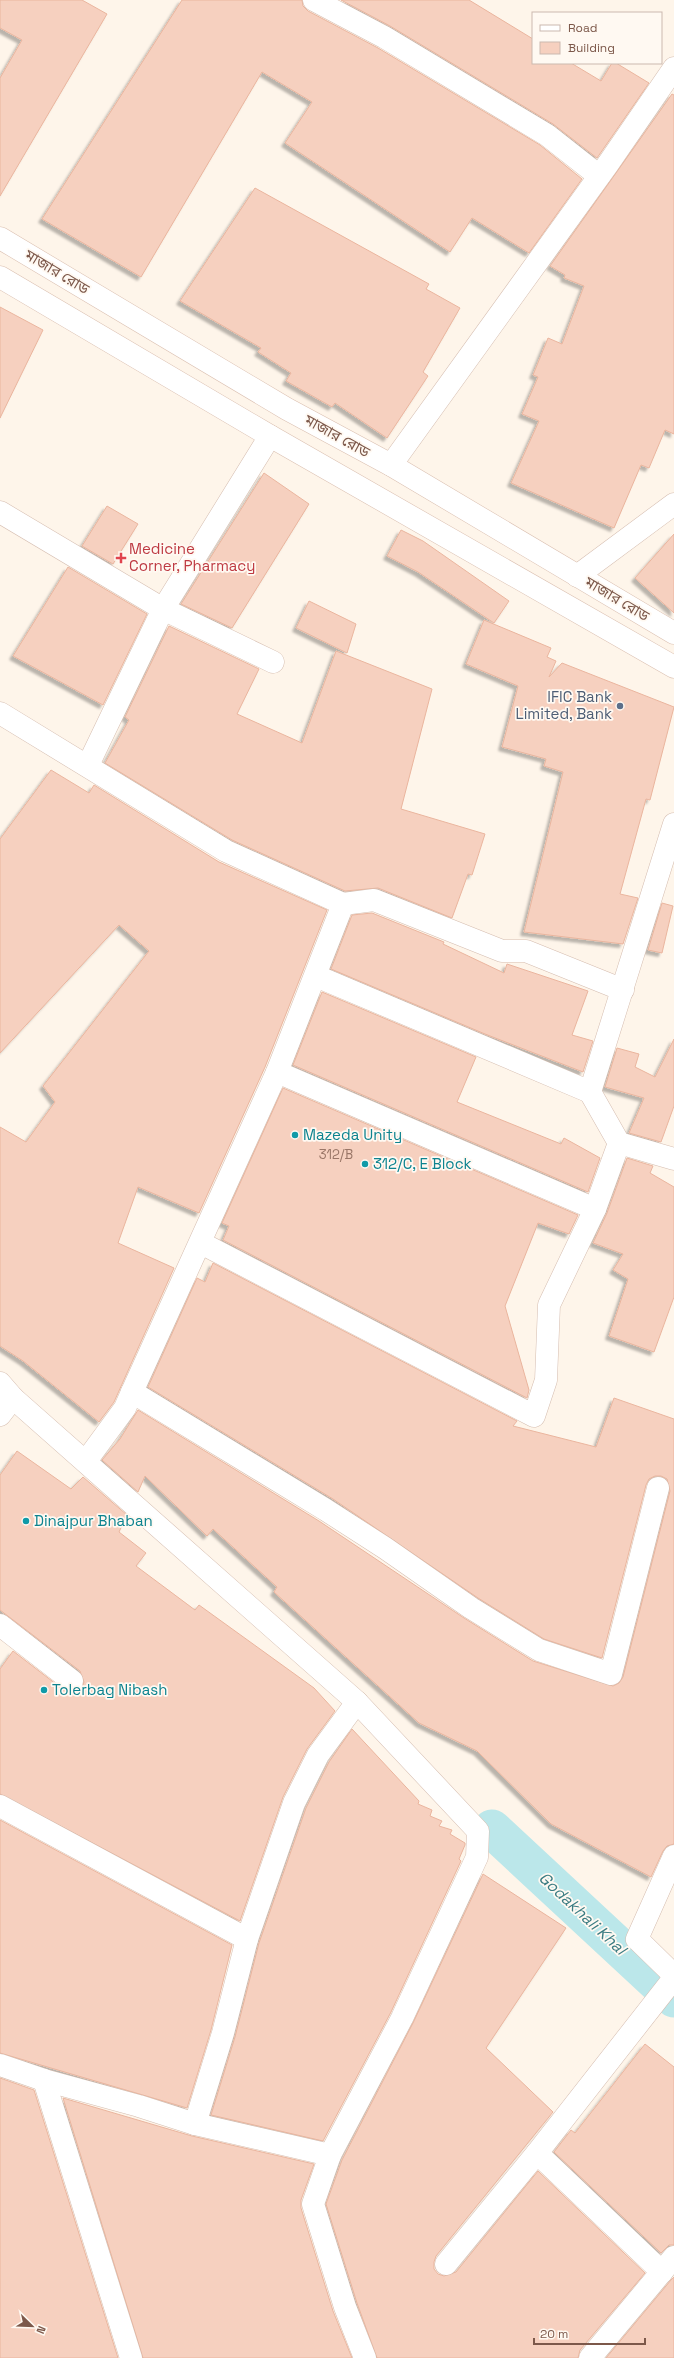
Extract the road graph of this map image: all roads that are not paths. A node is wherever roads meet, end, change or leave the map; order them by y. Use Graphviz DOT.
graph roads {
  1 [pos="314,0"];
  2 [pos="674,68"];
  3 [pos="599,176"];
  4 [pos="0,238"];
  5 [pos="0,277"];
  6 [pos="270,436"];
  7 [pos="391,465"];
  8 [pos="674,504"];
  9 [pos="0,512"];
  10 [pos="577,576"];
  11 [pos="163,608"];
  12 [pos="674,633"];
  13 [pos="273,662"];
  14 [pos="674,667"];
  15 [pos="0,713"];
  16 [pos="88,765"];
  17 [pos="674,824"];
  18 [pos="343,904"];
  19 [pos="316,976"];
  20 [pos="623,990"];
  21 [pos="277,1072"];
  22 [pos="590,1092"];
  23 [pos="619,1143"];
  24 [pos="674,1159"];
  25 [pos="595,1209"];
  26 [pos="201,1243"];
  27 [pos="6,1390"];
  28 [pos="132,1392"];
  29 [pos="0,1415"];
  30 [pos="86,1461"];
  31 [pos="658,1488"];
  32 [pos="0,1625"];
  33 [pos="72,1681"];
  34 [pos="357,1702"];
  35 [pos="0,1806"];
  36 [pos="674,1856"];
  37 [pos="247,1939"];
  38 [pos="674,1975"];
  39 [pos="674,1978"];
  40 [pos="0,2065"];
  41 [pos="44,2080"];
  42 [pos="195,2124"];
  43 [pos="537,2153"];
  44 [pos="330,2155"];
  45 [pos="446,2264"];
  46 [pos="668,2264"];
  47 [pos="131,2358"];
  48 [pos="365,2358"];
  49 [pos="590,2358"];
  1 -- 3 [label="street"];
  2 -- 3 [label="street"];
  3 -- 7 [label="street"];
  4 -- 7 [label="street, মাজার রোড"];
  5 -- 6 [label="street, মাজার রোড"];
  6 -- 11 [label="street"];
  6 -- 14 [label="street, মাজার রোড"];
  7 -- 10 [label="street, মাজার রোড"];
  8 -- 10 [label="street"];
  9 -- 11 [label="street"];
  10 -- 12 [label="street, মাজার রোড"];
  11 -- 13 [label="street"];
  11 -- 16 [label="street"];
  15 -- 16 [label="street"];
  16 -- 18 [label="street"];
  17 -- 20 [label="street"];
  18 -- 19 [label="street"];
  18 -- 20 [label="street"];
  19 -- 21 [label="street"];
  19 -- 22 [label="street"];
  20 -- 22 [label="street"];
  21 -- 25 [label="street"];
  21 -- 26 [label="street"];
  22 -- 23 [label="street"];
  23 -- 24 [label="street"];
  23 -- 25 [label="street"];
  25 -- 26 [label="street"];
  26 -- 28 [label="street"];
  27 -- 29 [label="street"];
  27 -- 30 [label="street"];
  28 -- 30 [label="street"];
  28 -- 31 [label="street"];
  30 -- 34 [label="street"];
  32 -- 33 [label="street"];
  34 -- 37 [label="street"];
  34 -- 44 [label="street"];
  35 -- 37 [label="street"];
  36 -- 38 [label="street"];
  37 -- 42 [label="street"];
  39 -- 43 [label="street"];
  40 -- 41 [label="street"];
  41 -- 42 [label="street"];
  41 -- 47 [label="street"];
  42 -- 44 [label="street"];
  43 -- 45 [label="street"];
  43 -- 46 [label="street"];
  44 -- 48 [label="street"];
  46 -- 49 [label="street"];
}
